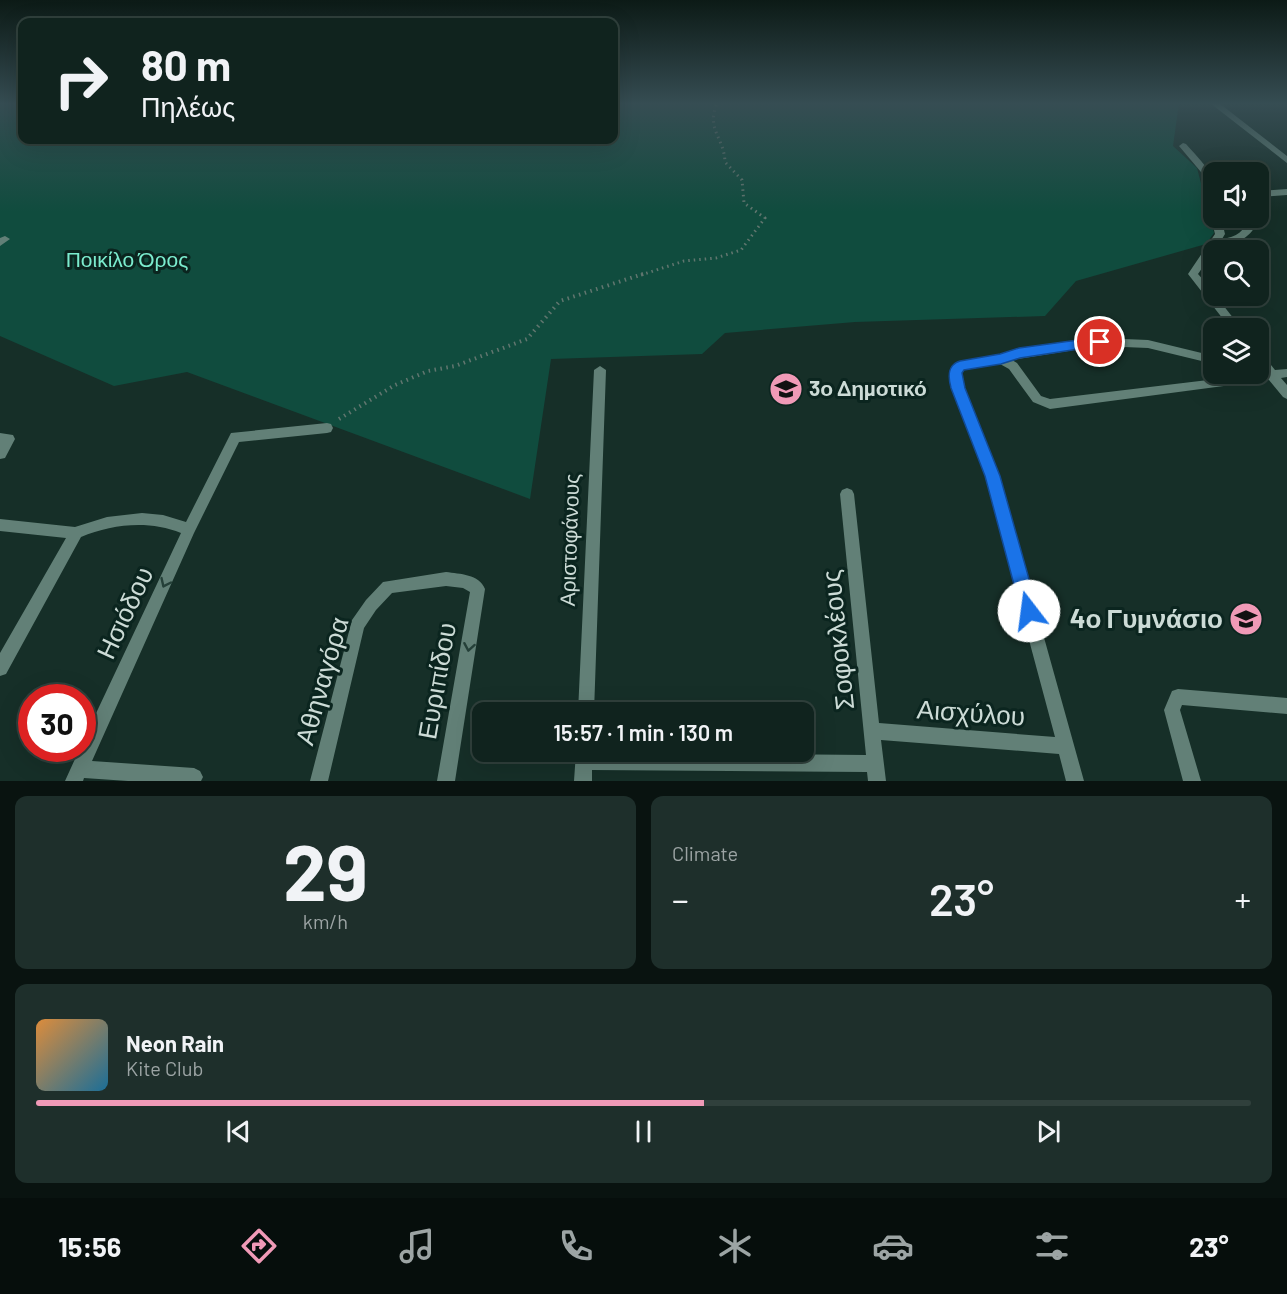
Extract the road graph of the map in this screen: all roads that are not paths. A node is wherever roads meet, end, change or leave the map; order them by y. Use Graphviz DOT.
graph roads {
  1 [pos="1261,139"];
  2 [pos="1184,146"];
  3 [pos="1287,160"];
  4 [pos="1203,169"];
  5 [pos="1287,192"];
  6 [pos="1269,193"];
  7 [pos="1252,228"];
  8 [pos="1228,240"];
  9 [pos="1203,259"];
  10 [pos="1203,287"];
  11 [pos="1218,306"];
  12 [pos="1228,318"];
  13 [pos="1203,357"];
  14 [pos="1001,359"];
  15 [pos="600,370"];
  16 [pos="1269,371"];
  17 [pos="1287,373"];
  18 [pos="1269,375"];
  19 [pos="1273,376"];
  20 [pos="1287,394"];
  21 [pos="327,428"];
  22 [pos="5,438"];
  23 [pos="0,454"];
  24 [pos="847,494"];
  25 [pos="0,525"];
  26 [pos="189,530"];
  27 [pos="76,533"];
  28 [pos="478,589"];
  29 [pos="0,668"];
  30 [pos="586,702"];
  31 [pos="1287,706"];
  32 [pos="871,731"];
  33 [pos="1066,746"];
  34 [pos="584,762"];
  35 [pos="687,762"];
  36 [pos="876,773"];
  37 [pos="77,775"];
  38 [pos="194,777"];
  39 [pos="319,781"];
  40 [pos="446,781"];
  41 [pos="583,781"];
  42 [pos="1075,781"];
  43 [pos="1192,781"];
  1 -- 3 [label="street"];
  2 -- 4 [label="street"];
  5 -- 6 [label="street"];
  7 -- 8 [label="street"];
  9 -- 10 [label="street"];
  11 -- 12 [label="street"];
  13 -- 14 [label="street"];
  14 -- 19 [label="street"];
  14 -- 33 [label="street"];
  15 -- 30 [label="street, Αριστοφάνους"];
  16 -- 19 [label="street"];
  17 -- 19 [label="street"];
  18 -- 19 [label="street"];
  19 -- 20 [label="street"];
  21 -- 26 [label="street, Ησιόδου"];
  22 -- 23 [label="street"];
  24 -- 32 [label="street, Σοφοκλέους"];
  25 -- 27 [label="street"];
  26 -- 27 [label="street"];
  26 -- 37 [label="street, Ησιόδου, one-way"];
  27 -- 29 [label="street"];
  28 -- 39 [label="street, Αθηναγόρα"];
  28 -- 40 [label="street, Ευριπίδου, one-way"];
  31 -- 43 [label="street"];
  32 -- 33 [label="street, Αισχύλου"];
  32 -- 36 [label="street, Σοφοκλέους"];
  33 -- 42 [label="street"];
  34 -- 41 [label="street"];
  35 -- 36 [label="street"];
  37 -- 38 [label="street"];
}
